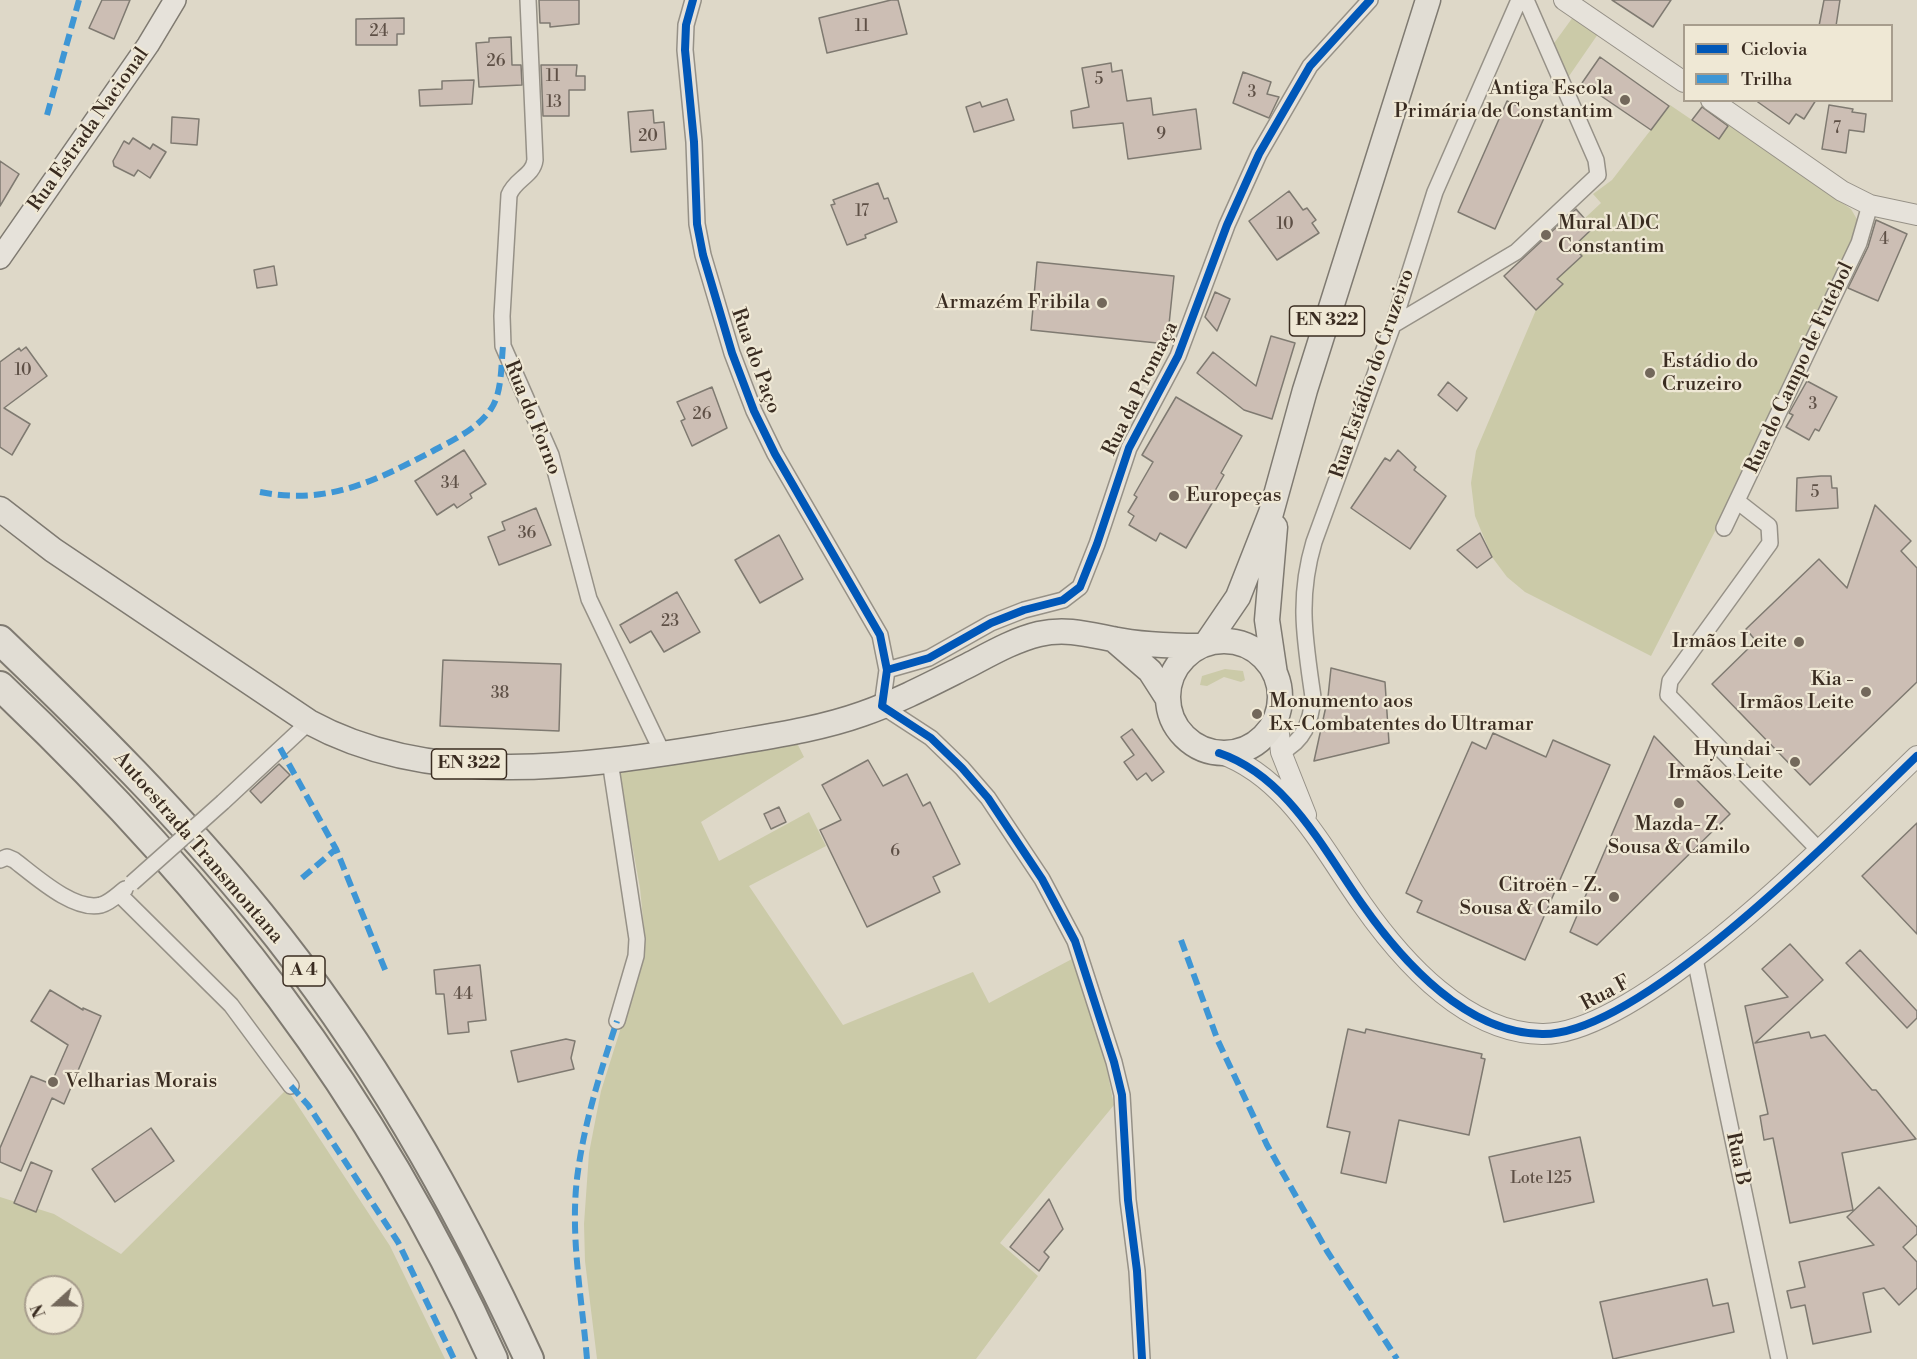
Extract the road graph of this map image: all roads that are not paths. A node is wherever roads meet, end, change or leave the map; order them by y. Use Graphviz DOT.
graph roads {
  1 [pos="175,0"];
  2 [pos="528,0"];
  3 [pos="693,0"];
  4 [pos="1370,0"];
  5 [pos="1428,0"];
  6 [pos="1519,0"];
  7 [pos="1526,0"];
  8 [pos="1564,0"];
  9 [pos="1683,81"];
  10 [pos="1714,102"];
  11 [pos="1870,205"];
  12 [pos="1917,216"];
  13 [pos="0,258"];
  14 [pos="1393,325"];
  15 [pos="1278,488"];
  16 [pos="1737,501"];
  17 [pos="3,513"];
  18 [pos="1724,528"];
  19 [pos="1113,639"];
  20 [pos="0,640"];
  21 [pos="1203,645"];
  22 [pos="887,670"];
  23 [pos="1275,674"];
  24 [pos="0,686"];
  25 [pos="1168,699"];
  26 [pos="882,706"];
  27 [pos="1277,717"];
  28 [pos="309,722"];
  29 [pos="1281,752"];
  30 [pos="1219,753"];
  31 [pos="663,754"];
  32 [pos="1917,756"];
  33 [pos="610,760"];
  34 [pos="1312,829"];
  35 [pos="1818,849"];
  36 [pos="0,860"];
  37 [pos="119,894"];
  38 [pos="1695,959"];
  39 [pos="617,1020"];
  40 [pos="291,1086"];
  41 [pos="493,1359"];
  42 [pos="529,1359"];
  43 [pos="1142,1359"];
  44 [pos="1779,1359"];
  1 -- 13 [label="main road, Rua Estrada Nacional"];
  2 -- 31 [label="street, Rua do Forno"];
  3 -- 22 [label="street, Rua do Paço"];
  4 -- 22 [label="street, Rua da Promaça"];
  5 -- 15 [label="main road, EN 322"];
  6 -- 14 [label="street, Rua Estádio do Cruzeiro"];
  7 -- 14 [label="street"];
  8 -- 9 [label="street"];
  10 -- 11 [label="street"];
  11 -- 12 [label="street"];
  11 -- 16 [label="street, Rua do Campo de Futebol"];
  14 -- 29 [label="street, Rua Estádio do Cruzeiro"];
  15 -- 21 [label="main road, EN 322"];
  15 -- 23 [label="main road, EN 322"];
  16 -- 18 [label="street, Rua do Campo de Futebol"];
  16 -- 35 [label="street"];
  17 -- 28 [label="main road, EN 322"];
  19 -- 21 [label="main road, EN 322"];
  19 -- 25 [label="main road, EN 322"];
  19 -- 26 [label="main road, EN 322"];
  20 -- 42 [label="highway, Autoestrada Transmontana / A 4"];
  21 -- 23 [label="main road, EN 322"];
  21 -- 25 [label="main road, EN 322"];
  22 -- 26 [label="street, Rua do Paço"];
  23 -- 27 [label="main road, EN 322"];
  24 -- 41 [label="highway, Autoestrada Transmontana / A 4"];
  25 -- 30 [label="main road, EN 322"];
  26 -- 31 [label="main road, EN 322"];
  26 -- 43 [label="street"];
  27 -- 29 [label="street"];
  27 -- 30 [label="main road"];
  28 -- 33 [label="main road, EN 322"];
  28 -- 37 [label="street, bridge"];
  29 -- 34 [label="street"];
  30 -- 34 [label="street"];
  31 -- 33 [label="main road, EN 322"];
  32 -- 35 [label="street, Rua F"];
  33 -- 39 [label="street"];
  34 -- 38 [label="street, Rua F"];
  35 -- 38 [label="street, Rua F"];
  36 -- 37 [label="street"];
  37 -- 40 [label="street"];
  38 -- 44 [label="street, Rua B"];
}
